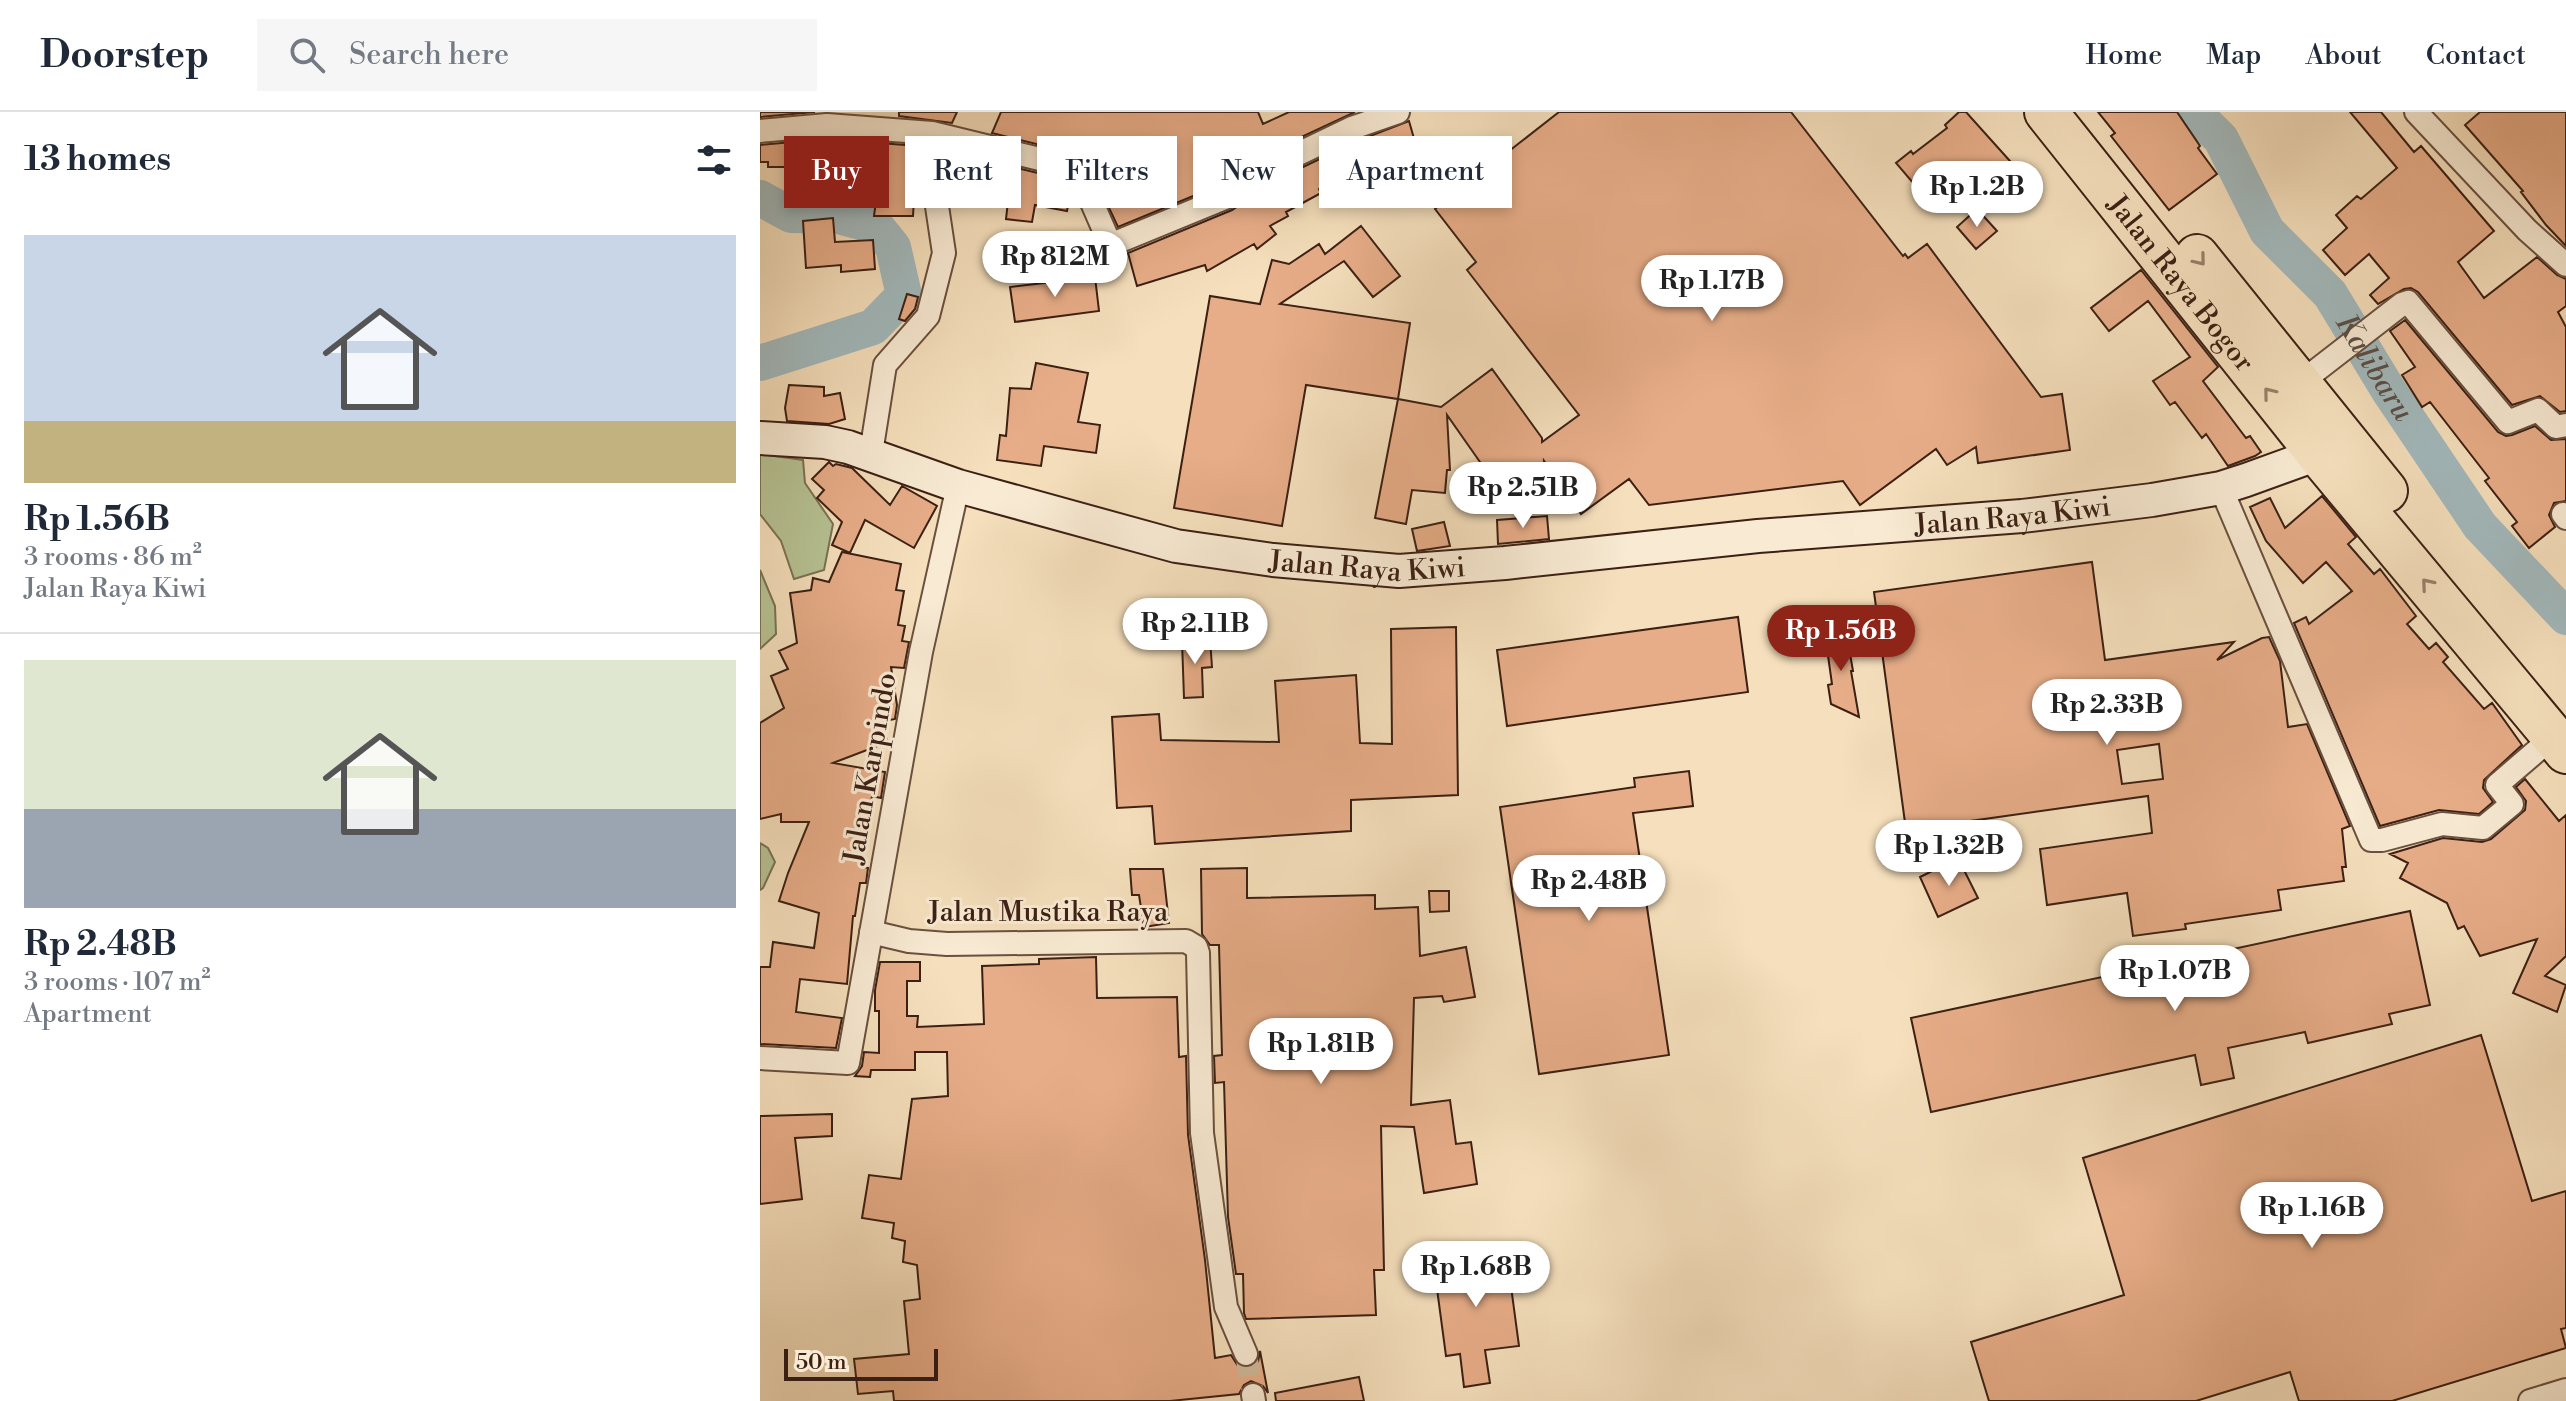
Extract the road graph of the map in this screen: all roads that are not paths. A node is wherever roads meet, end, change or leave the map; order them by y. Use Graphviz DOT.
graph roads {
  1 [pos="1398,112"];
  2 [pos="2046,112"];
  3 [pos="2080,112"];
  4 [pos="2416,112"];
  5 [pos="760,131"];
  6 [pos="932,133"];
  7 [pos="2566,265"];
  8 [pos="2300,383"];
  9 [pos="2566,425"];
  10 [pos="760,438"];
  11 [pos="2330,444"];
  12 [pos="871,453"];
  13 [pos="958,486"];
  14 [pos="2221,488"];
  15 [pos="2562,733"];
  16 [pos="871,932"];
  17 [pos="760,1058"];
  18 [pos="1246,1354"];
  19 [pos="2566,1390"];
  20 [pos="2530,1401"];
  1 -- 6 [label="street"];
  11 -- 2 [label="highway, Jalan Raya Bogor, one-way"];
  3 -- 8 [label="highway, Jalan Raya Bogor, one-way"];
  4 -- 7 [label="street"];
  5 -- 6 [label="street"];
  6 -- 12 [label="street"];
  8 -- 9 [label="street"];
  8 -- 11 [label="highway, Jalan Raya Bogor"];
  10 -- 12 [label="street, Jalan Raya Kiwi"];
  11 -- 14 [label="street, Jalan Raya Kiwi"];
  11 -- 15 [label="highway, Jalan Raya Bogor"];
  12 -- 13 [label="street, Jalan Raya Kiwi"];
  13 -- 14 [label="street, Jalan Raya Kiwi"];
  13 -- 16 [label="street, Jalan Karpindo"];
  14 -- 15 [label="street"];
  16 -- 17 [label="street, Jalan Karpindo"];
  16 -- 18 [label="street, Jalan Mustika Raya"];
  19 -- 20 [label="street"];
}
